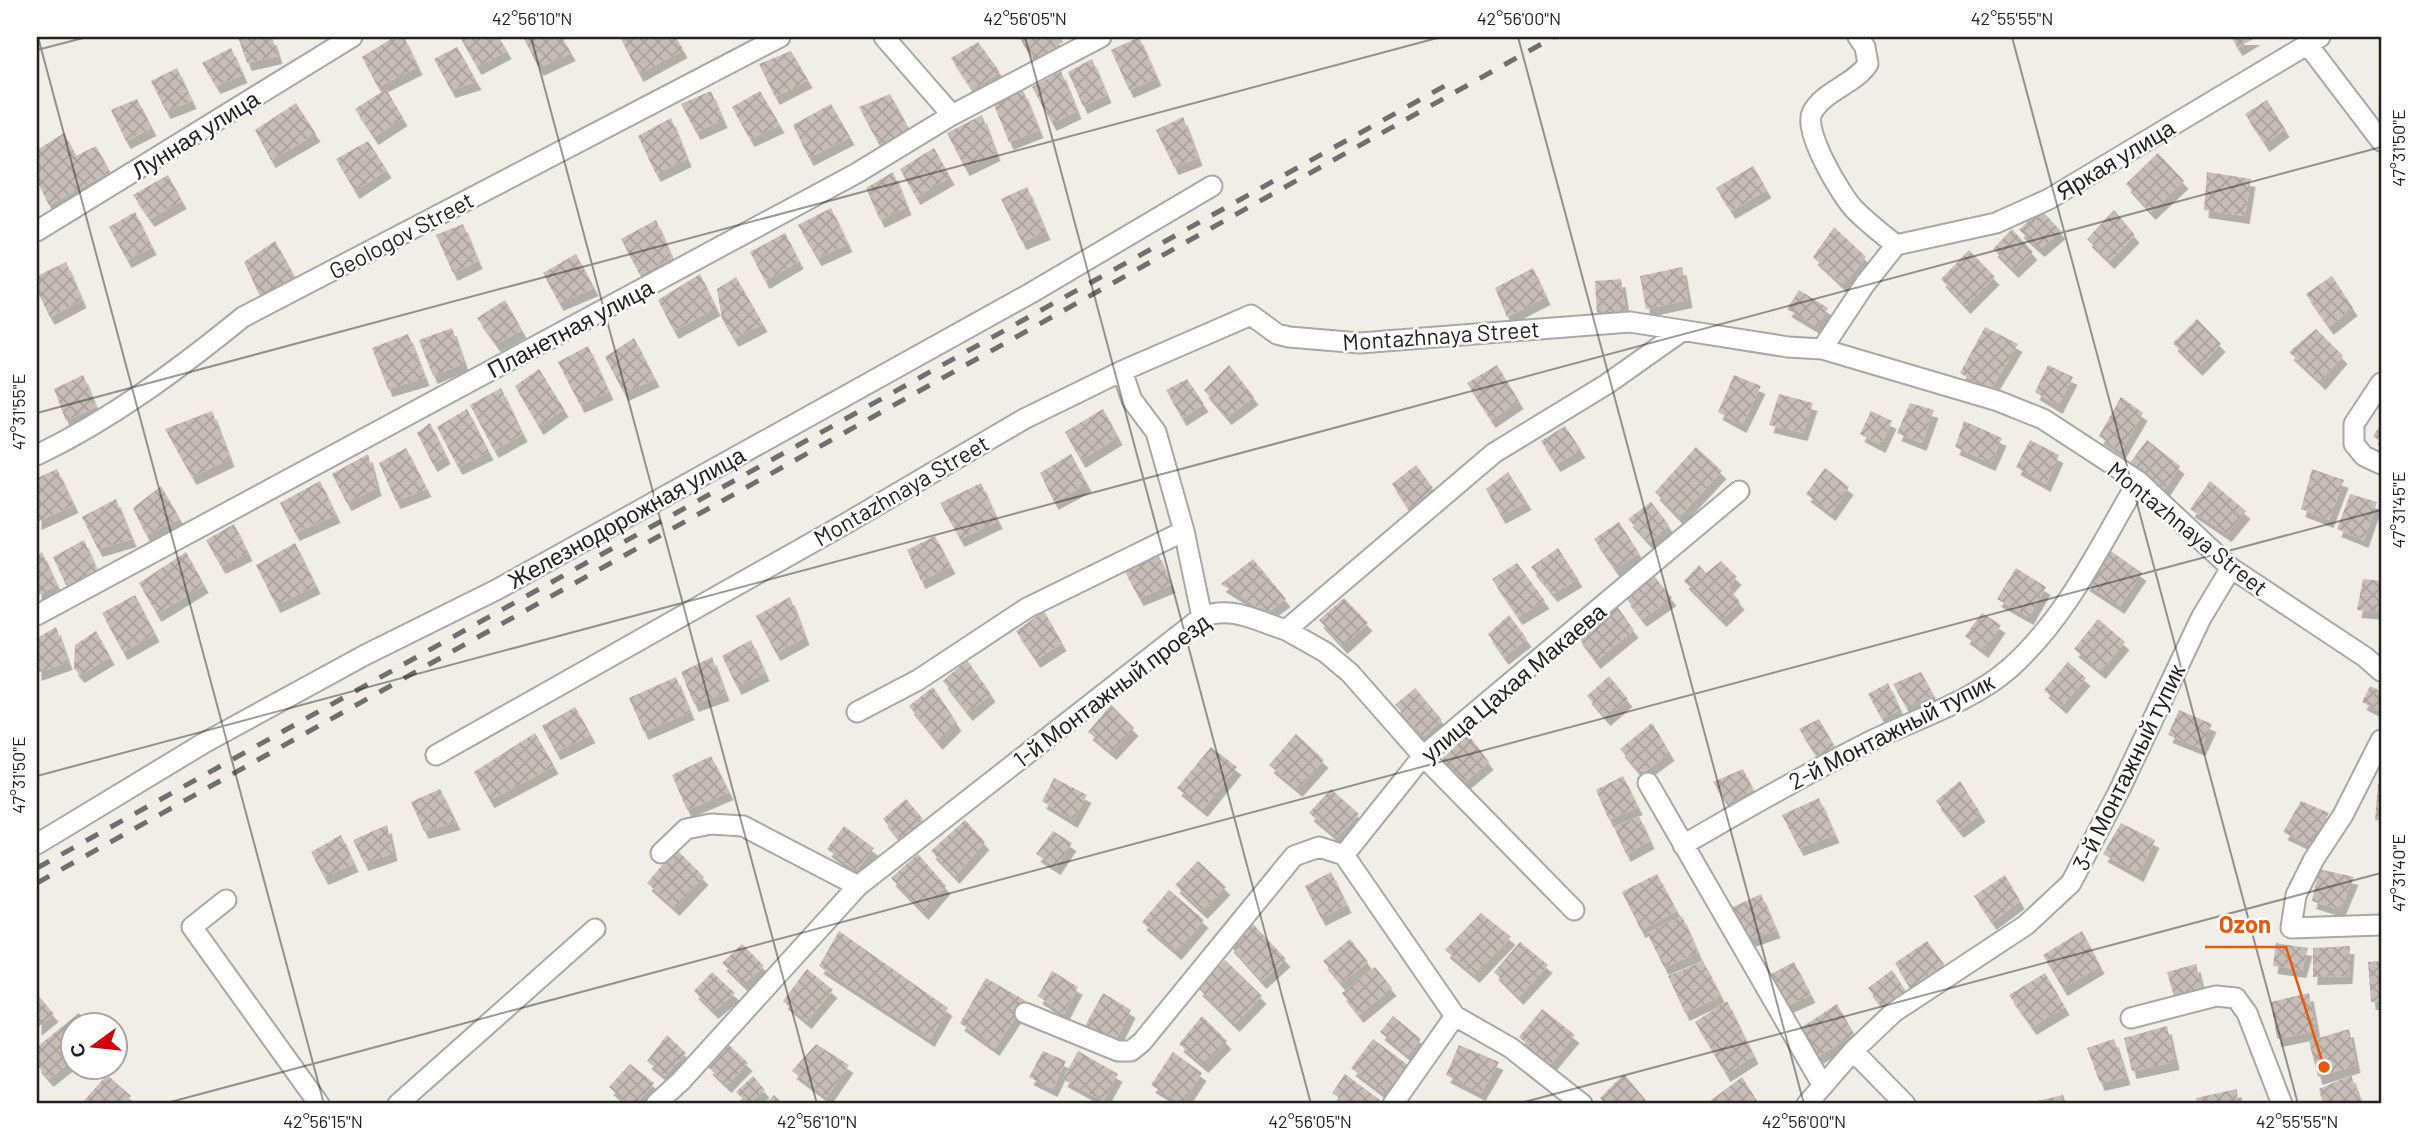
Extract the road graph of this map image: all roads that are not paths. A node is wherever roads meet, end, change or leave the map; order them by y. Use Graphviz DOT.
graph roads {
  1 [pos="352,37"];
  2 [pos="780,37"];
  3 [pos="884,37"];
  4 [pos="1101,37"];
  5 [pos="1858,37"];
  6 [pos="2314,41"];
  7 [pos="952,115"];
  8 [pos="2381,141"];
  9 [pos="1212,186"];
  10 [pos="37,231"];
  11 [pos="1896,245"];
  12 [pos="1682,331"];
  13 [pos="1822,349"];
  14 [pos="1122,371"];
  15 [pos="2381,383"];
  16 [pos="37,455"];
  17 [pos="2381,464"];
  18 [pos="2138,481"];
  19 [pos="1739,491"];
  20 [pos="1184,531"];
  21 [pos="2231,568"];
  22 [pos="37,615"];
  23 [pos="1202,617"];
  24 [pos="1286,630"];
  25 [pos="2381,671"];
  26 [pos="857,712"];
  27 [pos="2381,740"];
  28 [pos="436,755"];
  29 [pos="1423,756"];
  30 [pos="1648,783"];
  31 [pos="37,844"];
  32 [pos="1683,845"];
  33 [pos="661,853"];
  34 [pos="1343,855"];
  35 [pos="858,886"];
  36 [pos="226,900"];
  37 [pos="1574,910"];
  38 [pos="2381,925"];
  39 [pos="595,929"];
  40 [pos="1026,1013"];
  41 [pos="1455,1016"];
  42 [pos="2132,1018"];
  43 [pos="1853,1051"];
  44 [pos="1823,1086"];
  45 [pos="319,1104"];
  46 [pos="398,1104"];
  47 [pos="656,1104"];
  48 [pos="1392,1104"];
  49 [pos="1582,1104"];
  50 [pos="1807,1104"];
  51 [pos="1905,1104"];
  52 [pos="2282,1104"];
  1 -- 10 [label="street, Лунная улица"];
  2 -- 16 [label="street, Geologov Street"];
  3 -- 7 [label="street"];
  4 -- 7 [label="street, Планетная улица"];
  5 -- 11 [label="street"];
  6 -- 8 [label="street"];
  6 -- 11 [label="street, Яркая улица"];
  7 -- 22 [label="street, Планетная улица"];
  9 -- 31 [label="street, Железнодорожная улица"];
  11 -- 13 [label="street"];
  12 -- 13 [label="street, Montazhnaya Street"];
  12 -- 14 [label="street, Montazhnaya Street"];
  12 -- 24 [label="street"];
  13 -- 18 [label="street, Montazhnaya Street"];
  14 -- 20 [label="street"];
  14 -- 28 [label="street, Montazhnaya Street"];
  15 -- 17 [label="street"];
  18 -- 21 [label="street, Montazhnaya Street"];
  18 -- 32 [label="street, 2-й Монтажный тупик"];
  19 -- 29 [label="street, улица Цахая Макаева"];
  20 -- 23 [label="street"];
  20 -- 26 [label="street"];
  21 -- 25 [label="street, Montazhnaya Street"];
  21 -- 43 [label="street, 3-й Монтажный тупик"];
  23 -- 24 [label="street, 1-й Монтажный проезд"];
  23 -- 35 [label="street, 1-й Монтажный проезд"];
  24 -- 29 [label="street, 1-й Монтажный проезд"];
  27 -- 38 [label="street"];
  29 -- 34 [label="street, улица Цахая Макаева"];
  29 -- 37 [label="street, 1-й Монтажный проезд"];
  30 -- 32 [label="street"];
  32 -- 44 [label="street"];
  33 -- 35 [label="street"];
  34 -- 40 [label="street"];
  34 -- 41 [label="street"];
  35 -- 47 [label="street, 1-й Монтажный проезд"];
  36 -- 45 [label="street"];
  39 -- 46 [label="street"];
  41 -- 48 [label="street"];
  41 -- 49 [label="street"];
  42 -- 52 [label="street"];
  43 -- 44 [label="street, 3-й Монтажный тупик"];
  43 -- 51 [label="street"];
  44 -- 50 [label="street, 3-й Монтажный тупик"];
}
